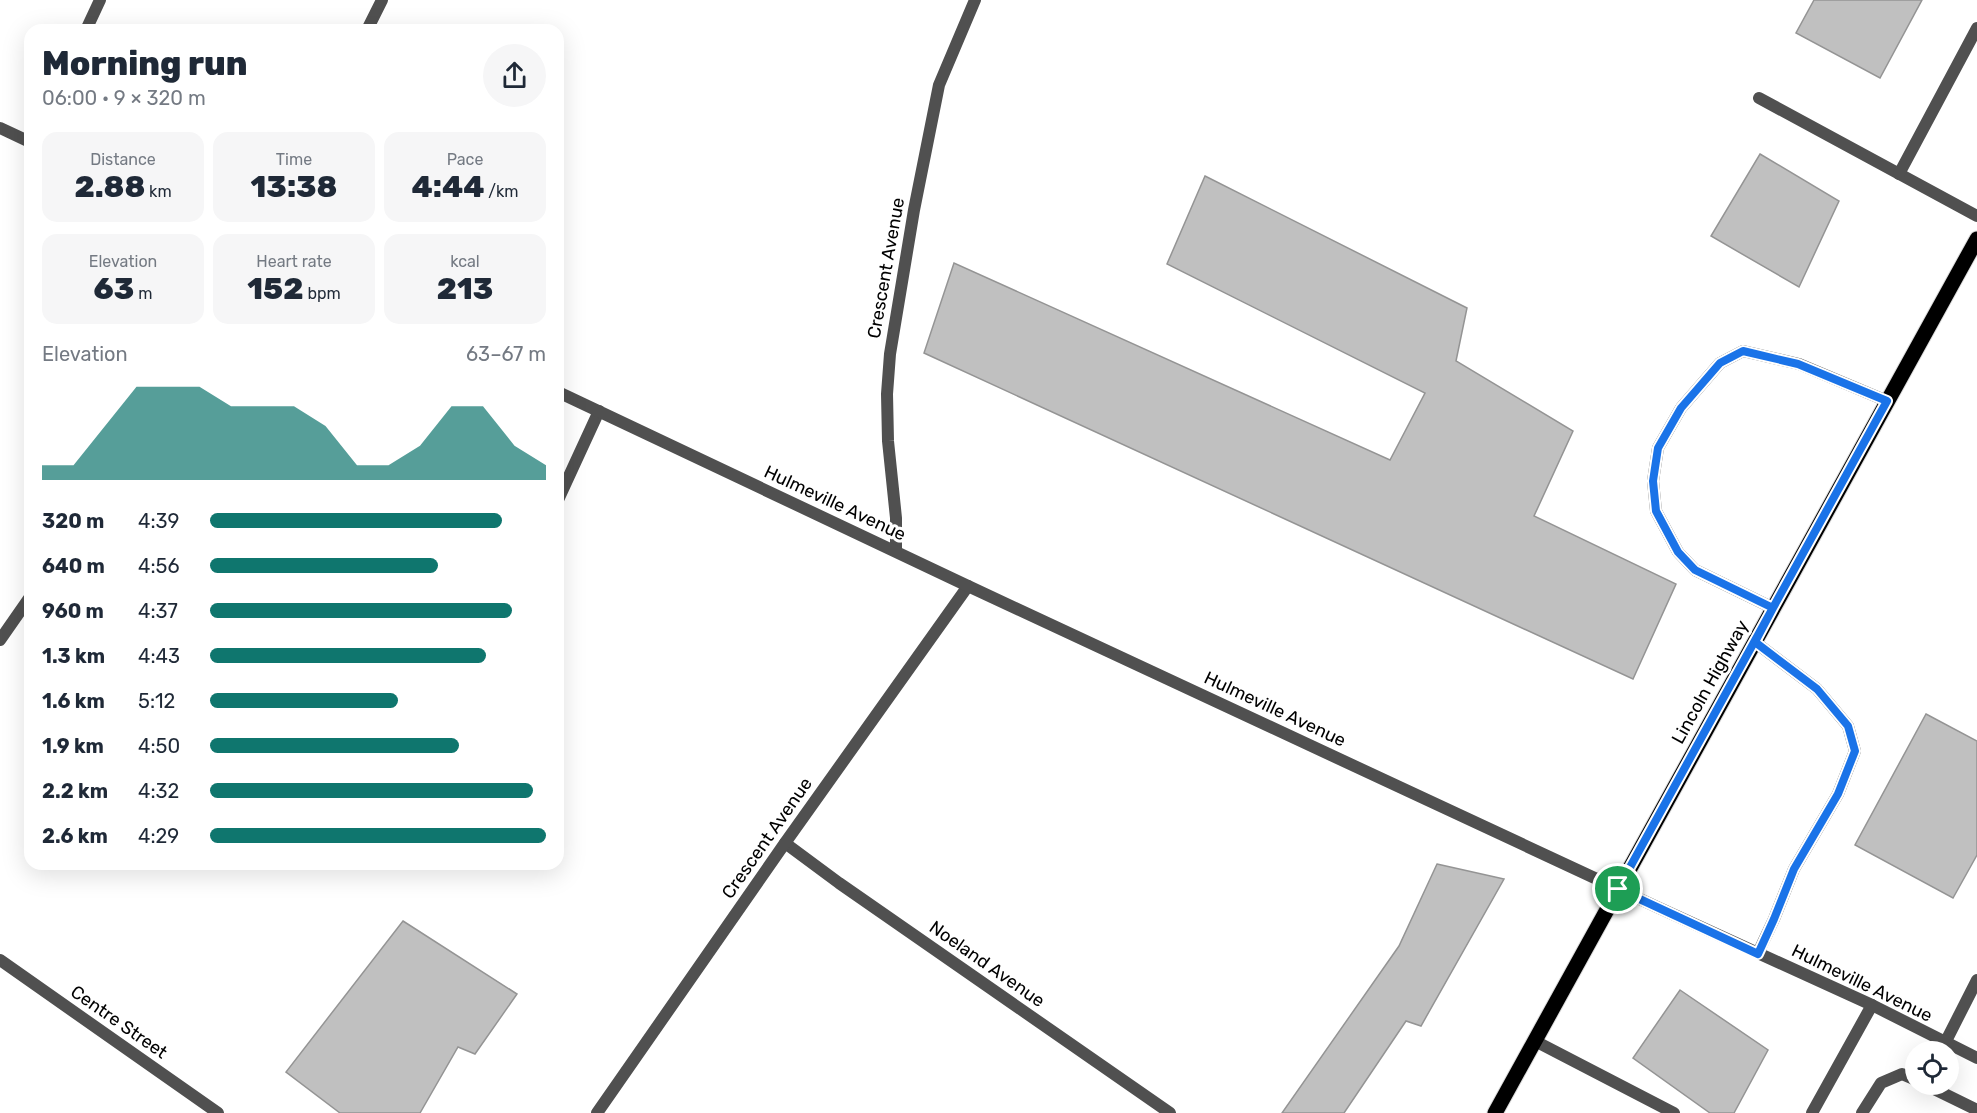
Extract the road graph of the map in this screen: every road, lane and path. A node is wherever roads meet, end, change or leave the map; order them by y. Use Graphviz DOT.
graph roads {
  1 [pos="100,0"];
  2 [pos="382,0"];
  3 [pos="975,0"];
  4 [pos="89,24"];
  5 [pos="370,24"];
  6 [pos="1977,28"];
  7 [pos="1759,98"];
  8 [pos="0,128"];
  9 [pos="24,139"];
  10 [pos="1899,174"];
  11 [pos="1977,216"];
  12 [pos="1977,238"];
  13 [pos="564,395"];
  14 [pos="1887,401"];
  15 [pos="599,411"];
  16 [pos="564,487"];
  17 [pos="896,550"];
  18 [pos="968,586"];
  19 [pos="24,606"];
  20 [pos="1773,608"];
  21 [pos="0,640"];
  22 [pos="1755,642"];
  23 [pos="785,843"];
  24 [pos="1618,889"];
  25 [pos="1758,954"];
  26 [pos="0,960"];
  27 [pos="1977,980"];
  28 [pos="1872,1005"];
  29 [pos="1535,1041"];
  30 [pos="1941,1041"];
  31 [pos="1946,1041"];
  32 [pos="1959,1050"];
  33 [pos="1977,1058"];
  34 [pos="1905,1075"];
  35 [pos="1946,1095"];
  36 [pos="1977,1110"];
  37 [pos="218,1113"];
  38 [pos="597,1113"];
  39 [pos="1170,1113"];
  40 [pos="1495,1113"];
  41 [pos="1674,1113"];
  42 [pos="1812,1113"];
  43 [pos="1862,1113"];
  1 -- 4 [label="street"];
  2 -- 5 [label="street"];
  3 -- 17 [label="street, Crescent Avenue"];
  6 -- 10 [label="street"];
  7 -- 10 [label="street"];
  8 -- 9 [label="street"];
  10 -- 11 [label="street"];
  12 -- 14 [label="main road, Lincoln Highway"];
  13 -- 15 [label="street, Hulmeville Avenue"];
  14 -- 20 [label="main road, Lincoln Highway"];
  14 -- 20 [label="street"];
  15 -- 16 [label="street"];
  15 -- 17 [label="street, Hulmeville Avenue"];
  17 -- 18 [label="street, Hulmeville Avenue"];
  18 -- 23 [label="street, Crescent Avenue"];
  18 -- 24 [label="street, Hulmeville Avenue"];
  19 -- 21 [label="street"];
  20 -- 22 [label="main road, Lincoln Highway"];
  22 -- 24 [label="main road, Lincoln Highway"];
  22 -- 25 [label="street"];
  23 -- 38 [label="street, Crescent Avenue"];
  23 -- 39 [label="street, Noeland Avenue"];
  24 -- 25 [label="street, Hulmeville Avenue"];
  24 -- 29 [label="main road, Lincoln Highway"];
  25 -- 28 [label="street, Hulmeville Avenue"];
  26 -- 37 [label="street, Centre Street"];
  27 -- 31 [label="street"];
  28 -- 30 [label="street, Hulmeville Avenue"];
  28 -- 42 [label="street"];
  29 -- 40 [label="main road, Lincoln Highway"];
  29 -- 41 [label="street"];
  32 -- 33 [label="street, Hulmeville Avenue"];
  34 -- 43 [label="street"];
  35 -- 36 [label="street"];
}
